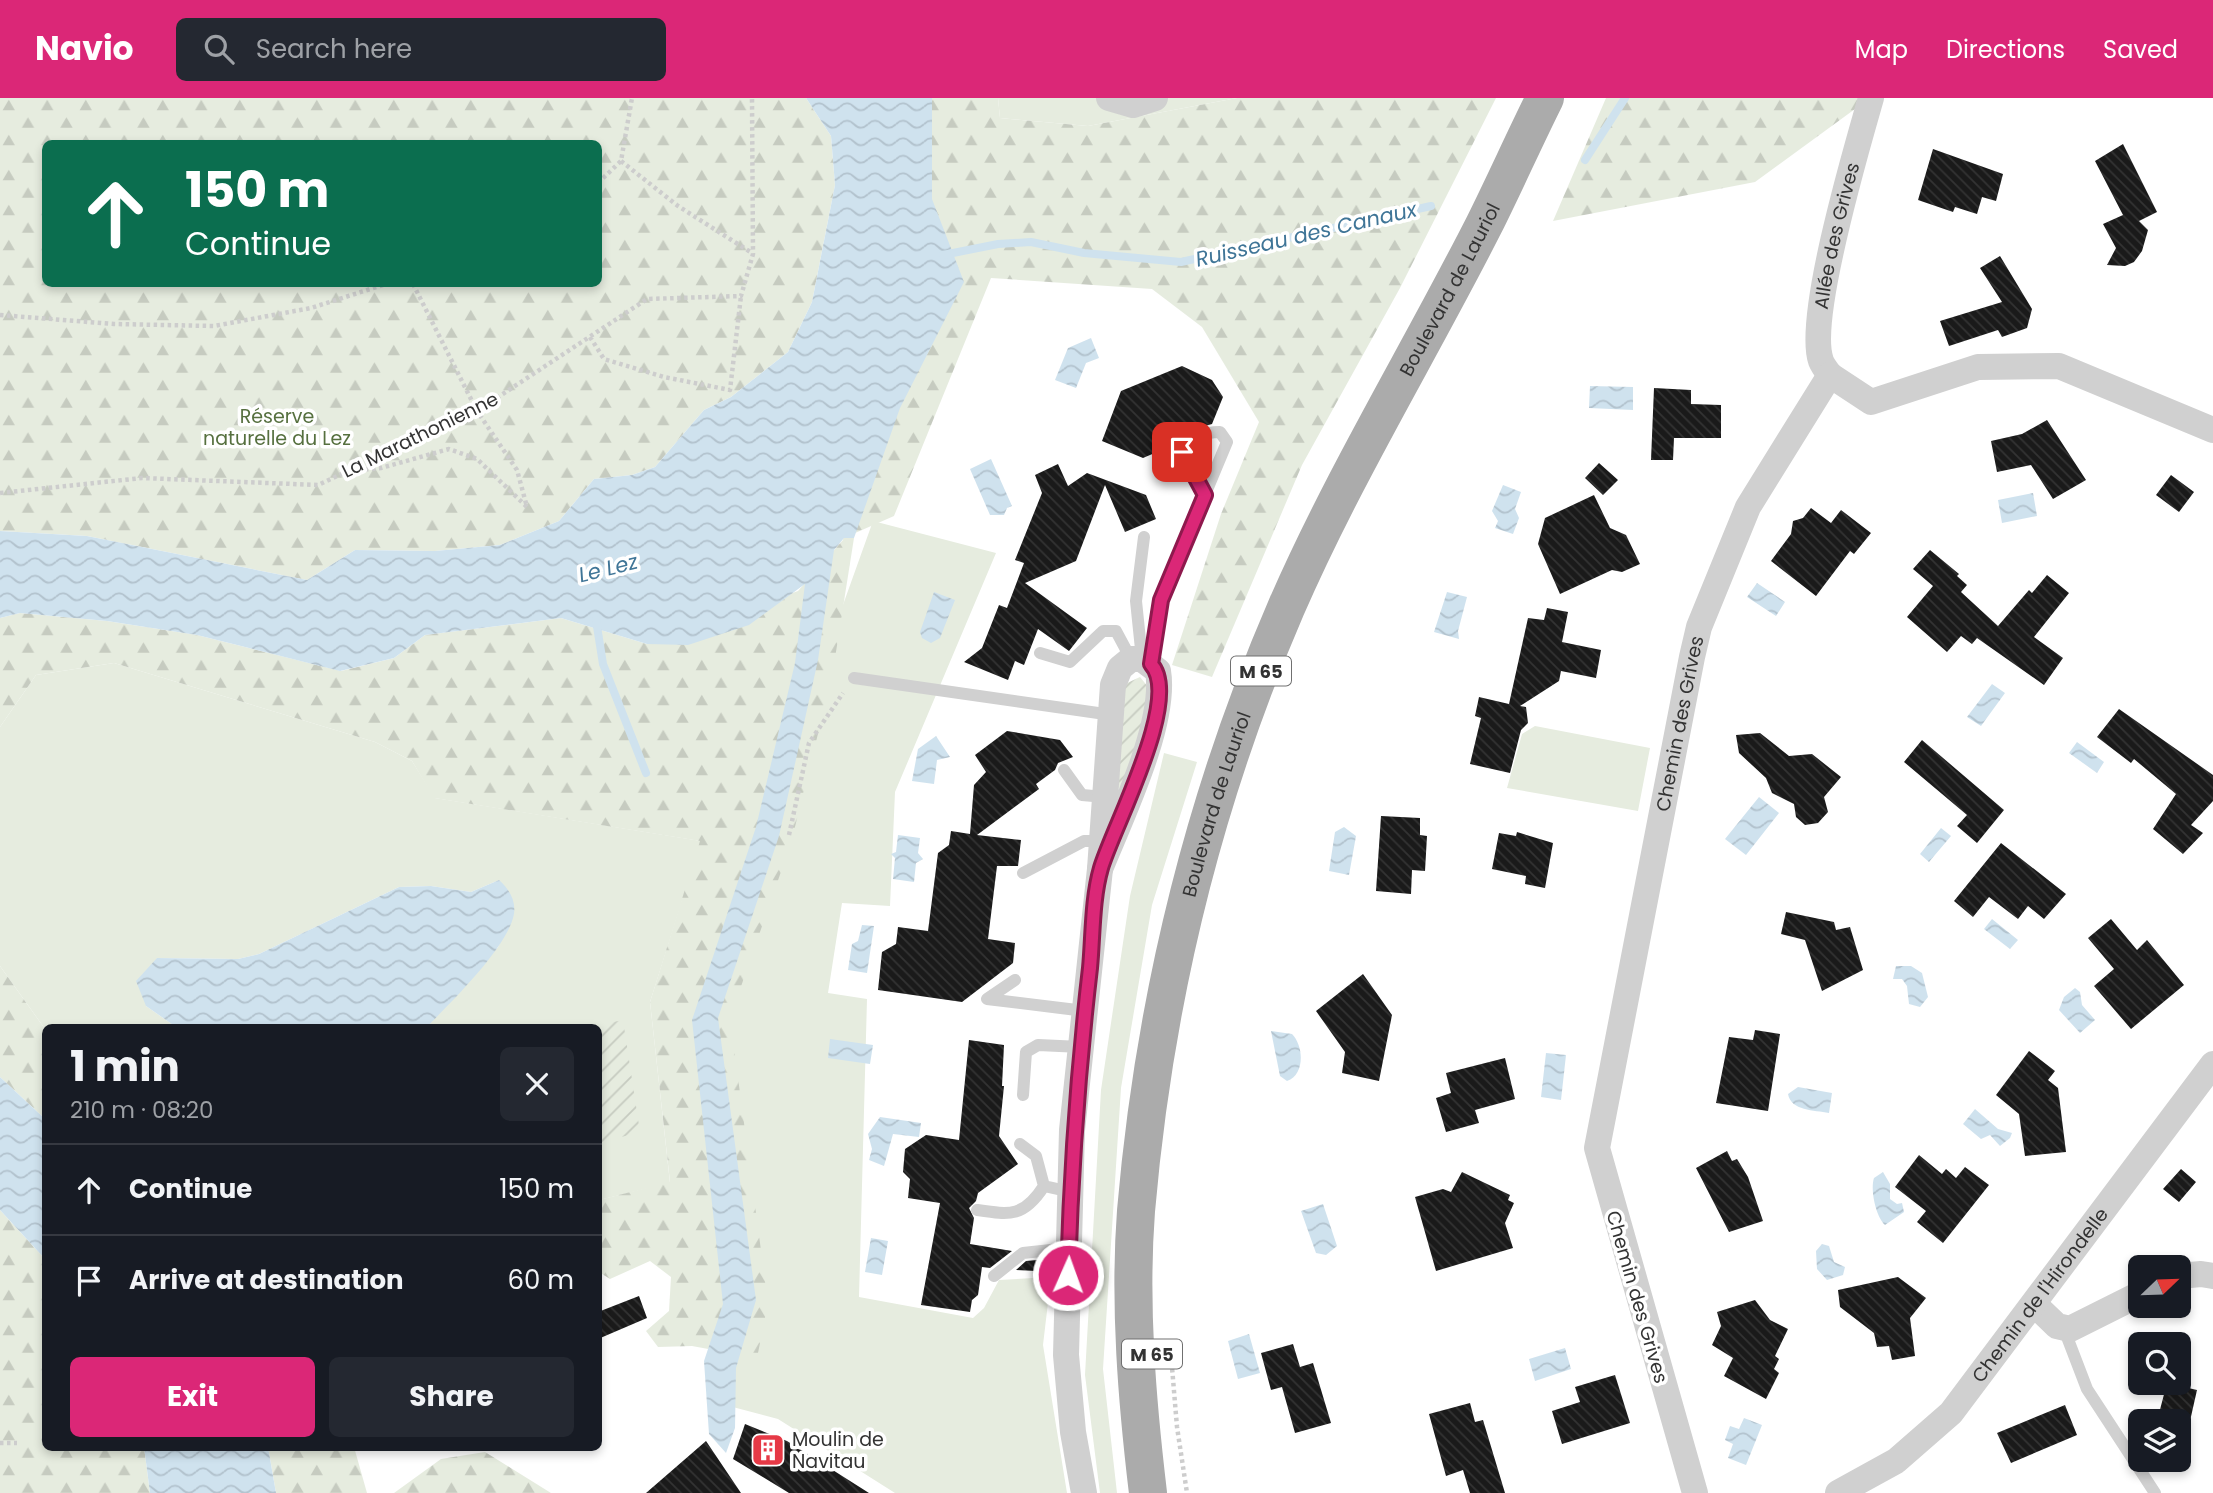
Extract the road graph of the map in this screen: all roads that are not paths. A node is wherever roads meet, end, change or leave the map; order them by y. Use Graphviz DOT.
graph roads {
  1 [pos="1109,98"];
  2 [pos="1154,98"];
  3 [pos="1545,98"];
  4 [pos="1871,98"];
  5 [pos="1830,375"];
  6 [pos="2213,430"];
  7 [pos="1205,495"];
  8 [pos="1144,537"];
  9 [pos="1040,653"];
  10 [pos="1141,661"];
  11 [pos="854,678"];
  12 [pos="1112,715"];
  13 [pos="1064,770"];
  14 [pos="1105,797"];
  15 [pos="1102,841"];
  16 [pos="1100,869"];
  17 [pos="1023,873"];
  18 [pos="1015,980"];
  19 [pos="1085,1011"];
  20 [pos="1081,1047"];
  21 [pos="2213,1064"];
  22 [pos="1023,1095"];
  23 [pos="1020,1144"];
  24 [pos="1044,1186"];
  25 [pos="1070,1192"];
  26 [pos="978,1210"];
  27 [pos="1136,1214"];
  28 [pos="1069,1248"];
  29 [pos="2191,1274"];
  30 [pos="994,1276"];
  31 [pos="2213,1276"];
  32 [pos="2128,1300"];
  33 [pos="2035,1305"];
  34 [pos="2063,1328"];
  35 [pos="1084,1493"];
  36 [pos="1148,1493"];
  37 [pos="1171,1493"];
  38 [pos="1695,1493"];
  39 [pos="1838,1493"];
  40 [pos="2155,1493"];
  1 -- 2 [label="street"];
  3 -- 27 [label="main road, Boulevard de Lauriol / M 65"];
  4 -- 5 [label="street, Allée des Grives"];
  5 -- 6 [label="street"];
  5 -- 38 [label="street, Chemin des Grives"];
  7 -- 7 [label="lane"];
  7 -- 10 [label="lane"];
  8 -- 10 [label="lane"];
  9 -- 10 [label="lane"];
  10 -- 12 [label="street"];
  10 -- 16 [label="street"];
  11 -- 12 [label="lane"];
  12 -- 14 [label="street"];
  13 -- 14 [label="lane"];
  14 -- 15 [label="street"];
  15 -- 16 [label="street"];
  15 -- 17 [label="lane"];
  16 -- 19 [label="street"];
  18 -- 19 [label="lane"];
  19 -- 20 [label="street"];
  20 -- 22 [label="lane"];
  20 -- 25 [label="street"];
  21 -- 33 [label="street, Chemin de l'Hirondelle"];
  23 -- 24 [label="lane"];
  24 -- 25 [label="lane"];
  24 -- 26 [label="lane"];
  25 -- 28 [label="street"];
  27 -- 36 [label="main road, Boulevard de Lauriol / M 65"];
  27 -- 37 [label="main road, M 65"];
  28 -- 30 [label="lane"];
  28 -- 35 [label="street"];
  29 -- 31 [label="street"];
  32 -- 34 [label="street"];
  33 -- 34 [label="street"];
  33 -- 39 [label="street, Chemin de l'Hirondelle"];
  34 -- 40 [label="lane"];
}
